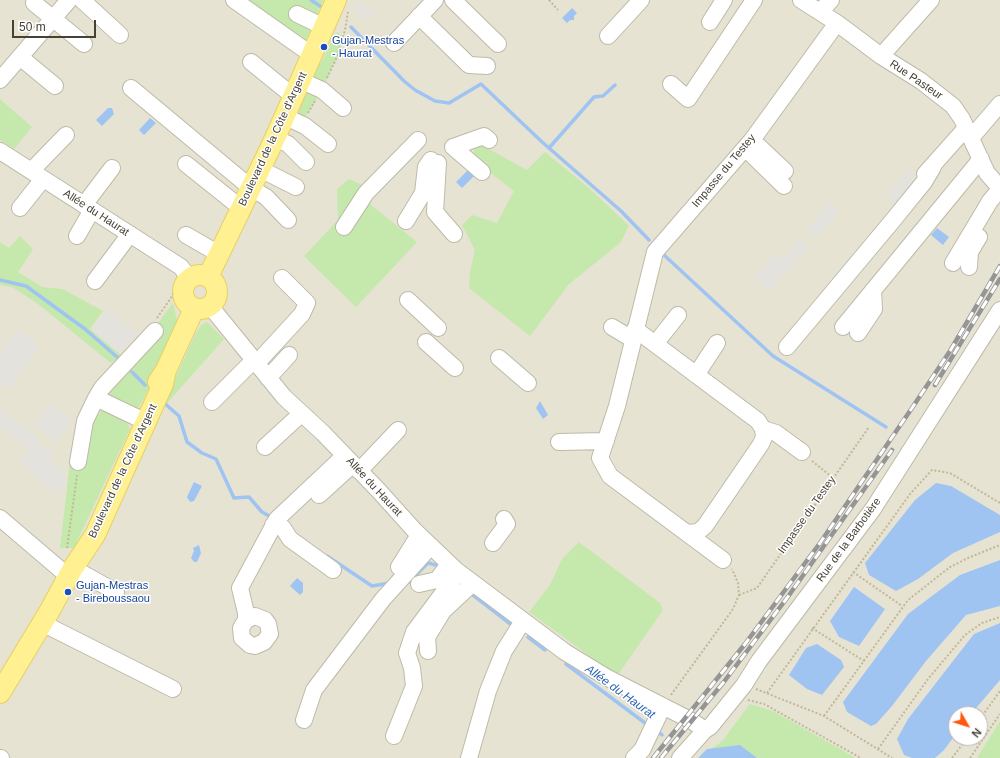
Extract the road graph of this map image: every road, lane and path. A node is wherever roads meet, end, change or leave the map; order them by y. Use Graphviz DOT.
graph roads {
  1 [pos="69,0"];
  2 [pos="82,0"];
  3 [pos="234,0"];
  4 [pos="336,0"];
  5 [pos="435,0"];
  6 [pos="453,0"];
  7 [pos="549,0"];
  8 [pos="641,0"];
  9 [pos="724,0"];
  10 [pos="754,0"];
  11 [pos="801,0"];
  12 [pos="831,0"];
  13 [pos="930,0"];
  14 [pos="34,3"];
  15 [pos="820,7"];
  16 [pos="558,10"];
  17 [pos="297,14"];
  18 [pos="419,16"];
  19 [pos="53,19"];
  20 [pos="710,22"];
  21 [pos="837,23"];
  22 [pos="324,27"];
  23 [pos="120,35"];
  24 [pos="608,36"];
  25 [pos="394,43"];
  26 [pos="84,44"];
  27 [pos="498,44"];
  28 [pos="312,55"];
  29 [pos="881,56"];
  30 [pos="20,57"];
  31 [pos="251,62"];
  32 [pos="487,66"];
  33 [pos="0,80"];
  34 [pos="671,84"];
  35 [pos="55,86"];
  36 [pos="132,88"];
  37 [pos="297,88"];
  38 [pos="1000,104"];
  39 [pos="343,108"];
  40 [pos="284,116"];
  41 [pos="968,133"];
  42 [pos="66,135"];
  43 [pos="275,138"];
  44 [pos="418,140"];
  45 [pos="489,140"];
  46 [pos="328,144"];
  47 [pos="748,144"];
  48 [pos="1,153"];
  49 [pos="981,159"];
  50 [pos="306,162"];
  51 [pos="186,164"];
  52 [pos="933,167"];
  53 [pos="112,168"];
  54 [pos="260,169"];
  55 [pos="482,172"];
  56 [pos="37,175"];
  57 [pos="785,178"];
  58 [pos="296,187"];
  59 [pos="251,188"];
  60 [pos="1000,189"];
  61 [pos="1000,198"];
  62 [pos="88,207"];
  63 [pos="20,208"];
  64 [pos="241,208"];
  65 [pos="889,215"];
  66 [pos="288,220"];
  67 [pos="406,221"];
  68 [pos="344,227"];
  69 [pos="127,232"];
  70 [pos="454,234"];
  71 [pos="77,236"];
  72 [pos="186,236"];
  73 [pos="219,254"];
  74 [pos="953,263"];
  75 [pos="969,267"];
  76 [pos="95,273"];
  77 [pos="199,278"];
  78 [pos="282,278"];
  79 [pos="873,290"];
  80 [pos="408,300"];
  81 [pos="202,307"];
  82 [pos="1000,310"];
  83 [pos="678,315"];
  84 [pos="612,327"];
  85 [pos="843,327"];
  86 [pos="438,328"];
  87 [pos="155,331"];
  88 [pos="858,333"];
  89 [pos="634,334"];
  90 [pos="426,342"];
  91 [pos="717,343"];
  92 [pos="655,344"];
  93 [pos="787,347"];
  94 [pos="289,355"];
  95 [pos="499,358"];
  96 [pos="255,362"];
  97 [pos="455,368"];
  98 [pos="696,375"];
  99 [pos="268,378"];
  100 [pos="528,383"];
  101 [pos="96,398"];
  102 [pos="212,402"];
  103 [pos="301,414"];
  104 [pos="142,420"];
  105 [pos="868,427"];
  106 [pos="763,429"];
  107 [pos="398,430"];
  108 [pos="606,440"];
  109 [pos="558,442"];
  110 [pos="265,447"];
  111 [pos="802,452"];
  112 [pos="78,462"];
  113 [pos="352,464"];
  114 [pos="833,478"];
  115 [pos="319,495"];
  116 [pos="1000,504"];
  117 [pos="0,518"];
  118 [pos="504,519"];
  119 [pos="273,525"];
  120 [pos="688,533"];
  121 [pos="419,535"];
  122 [pos="493,543"];
  123 [pos="1000,545"];
  124 [pos="430,546"];
  125 [pos="723,560"];
  126 [pos="70,567"];
  127 [pos="399,567"];
  128 [pos="454,568"];
  129 [pos="333,570"];
  130 [pos="853,572"];
  131 [pos="472,583"];
  132 [pos="419,584"];
  133 [pos="116,592"];
  134 [pos="739,595"];
  135 [pos="902,606"];
  136 [pos="1000,617"];
  137 [pos="246,620"];
  138 [pos="523,621"];
  139 [pos="42,623"];
  140 [pos="812,628"];
  141 [pos="428,651"];
  142 [pos="864,661"];
  143 [pos="3,682"];
  144 [pos="173,689"];
  145 [pos="1000,691"];
  146 [pos="746,692"];
  147 [pos="766,692"];
  148 [pos="663,706"];
  149 [pos="988,708"];
  150 [pos="1000,714"];
  151 [pos="824,716"];
  152 [pos="304,720"];
  153 [pos="705,730"];
  154 [pos="394,736"];
  155 [pos="960,746"];
  156 [pos="878,749"];
  157 [pos="469,758"];
  158 [pos="634,758"];
  159 [pos="680,758"];
  160 [pos="861,758"];
  161 [pos="892,758"];
  162 [pos="952,758"];
  163 [pos="970,758"];
  1 -- 19 [label="street"];
  2 -- 23 [label="street"];
  3 -- 28 [label="street"];
  4 -- 22 [label="main road, Boulevard de la Côte d'Argent"];
  5 -- 18 [label="street"];
  6 -- 27 [label="street"];
  7 -- 16 [label="path"];
  8 -- 24 [label="street"];
  9 -- 20 [label="street"];
  10 -- 34 [label="street"];
  11 -- 15 [label="street, Rue Pasteur"];
  12 -- 15 [label="street"];
  13 -- 29 [label="street"];
  14 -- 19 [label="street"];
  15 -- 21 [label="street, Rue Pasteur"];
  17 -- 22 [label="street"];
  18 -- 25 [label="street"];
  18 -- 32 [label="street"];
  19 -- 26 [label="street"];
  19 -- 30 [label="street"];
  21 -- 29 [label="street, Rue Pasteur"];
  21 -- 47 [label="street, Impasse du Testey"];
  22 -- 28 [label="main road, Boulevard de la Côte d'Argent"];
  28 -- 37 [label="main road, Boulevard de la Côte d'Argent"];
  29 -- 41 [label="street, Rue Pasteur"];
  30 -- 33 [label="street"];
  30 -- 35 [label="street"];
  31 -- 37 [label="street"];
  36 -- 59 [label="street"];
  37 -- 39 [label="street"];
  37 -- 40 [label="main road, Boulevard de la Côte d'Argent"];
  38 -- 41 [label="street"];
  40 -- 43 [label="main road, Boulevard de la Côte d'Argent"];
  40 -- 46 [label="street"];
  41 -- 49 [label="street, Rue Pasteur"];
  41 -- 52 [label="street"];
  42 -- 56 [label="street"];
  43 -- 50 [label="street"];
  43 -- 54 [label="main road, Boulevard de la Côte d'Argent"];
  44 -- 68 [label="street"];
  45 -- 55 [label="street"];
  47 -- 57 [label="street"];
  47 -- 89 [label="street, Impasse du Testey"];
  48 -- 56 [label="street, Allée du Haurat"];
  49 -- 60 [label="street, Rue Pasteur"];
  49 -- 79 [label="street"];
  51 -- 64 [label="street"];
  52 -- 65 [label="street"];
  52 -- 93 [label="street"];
  53 -- 62 [label="street"];
  54 -- 58 [label="street"];
  54 -- 59 [label="main road, Boulevard de la Côte d'Argent"];
  56 -- 62 [label="street, Allée du Haurat"];
  56 -- 63 [label="street"];
  59 -- 64 [label="main road, Boulevard de la Côte d'Argent"];
  59 -- 66 [label="street"];
  60 -- 74 [label="street"];
  61 -- 75 [label="street"];
  62 -- 69 [label="street, Allée du Haurat"];
  62 -- 71 [label="street"];
  64 -- 73 [label="main road, Boulevard de la Côte d'Argent"];
  67 -- 70 [label="street"];
  69 -- 76 [label="street"];
  69 -- 77 [label="street, Allée du Haurat"];
  72 -- 73 [label="street"];
  73 -- 77 [label="main road, Boulevard de la Côte d'Argent"];
  77 -- 81 [label="main road"];
  77 -- 81 [label="main road"];
  78 -- 96 [label="street"];
  79 -- 85 [label="street"];
  79 -- 88 [label="street"];
  80 -- 86 [label="street"];
  81 -- 96 [label="street, Allée du Haurat"];
  81 -- 104 [label="main road, Boulevard de la Côte d'Argent"];
  82 -- 146 [label="street, Rue de la Barbotière"];
  83 -- 92 [label="street"];
  84 -- 89 [label="street"];
  87 -- 101 [label="street"];
  89 -- 92 [label="street"];
  89 -- 108 [label="street, Impasse du Testey"];
  90 -- 97 [label="street"];
  91 -- 98 [label="street"];
  92 -- 98 [label="street"];
  94 -- 99 [label="street"];
  95 -- 100 [label="street"];
  96 -- 99 [label="street, Allée du Haurat"];
  96 -- 102 [label="street"];
  98 -- 106 [label="street"];
  99 -- 103 [label="street, Allée du Haurat"];
  101 -- 104 [label="street"];
  101 -- 112 [label="street"];
  103 -- 110 [label="street"];
  103 -- 113 [label="street, Allée du Haurat"];
  104 -- 126 [label="main road, Boulevard de la Côte d'Argent"];
  105 -- 114 [label="path, Impasse du Testey"];
  106 -- 111 [label="street"];
  106 -- 120 [label="street"];
  107 -- 113 [label="street"];
  108 -- 109 [label="street"];
  108 -- 120 [label="street, Impasse du Testey"];
  111 -- 114 [label="path"];
  112 -- 126 [label="path"];
  113 -- 115 [label="street"];
  113 -- 119 [label="street"];
  113 -- 121 [label="street, Allée du Haurat"];
  114 -- 134 [label="path, Impasse du Testey"];
  116 -- 130 [label="path"];
  117 -- 126 [label="street"];
  118 -- 122 [label="street"];
  119 -- 129 [label="street"];
  119 -- 137 [label="street"];
  120 -- 125 [label="street, Impasse du Testey"];
  121 -- 124 [label="street, Allée du Haurat"];
  121 -- 127 [label="street"];
  123 -- 135 [label="path"];
  124 -- 128 [label="street, Allée du Haurat"];
  124 -- 152 [label="street"];
  125 -- 134 [label="path"];
  126 -- 133 [label="street"];
  126 -- 139 [label="main road, Boulevard de la Côte d'Argent"];
  128 -- 131 [label="street, Allée du Haurat"];
  128 -- 132 [label="street"];
  128 -- 154 [label="street"];
  130 -- 135 [label="path"];
  130 -- 140 [label="path"];
  131 -- 138 [label="street, Allée du Haurat"];
  131 -- 141 [label="street"];
  134 -- 148 [label="path"];
  135 -- 142 [label="path"];
  136 -- 156 [label="path"];
  138 -- 148 [label="street, Allée du Haurat"];
  138 -- 157 [label="street"];
  139 -- 143 [label="main road, Boulevard de la Côte d'Argent"];
  139 -- 144 [label="street"];
  140 -- 142 [label="path"];
  140 -- 147 [label="path"];
  142 -- 151 [label="path"];
  145 -- 149 [label="path"];
  146 -- 147 [label="path"];
  146 -- 153 [label="street, Rue de la Barbotière"];
  146 -- 160 [label="path"];
  147 -- 151 [label="path"];
  148 -- 153 [label="street, Allée du Haurat"];
  148 -- 158 [label="street"];
  150 -- 163 [label="path"];
  151 -- 156 [label="path"];
  153 -- 159 [label="street, Rue de la Barbotière"];
  155 -- 162 [label="path"];
  156 -- 161 [label="path"];
}
